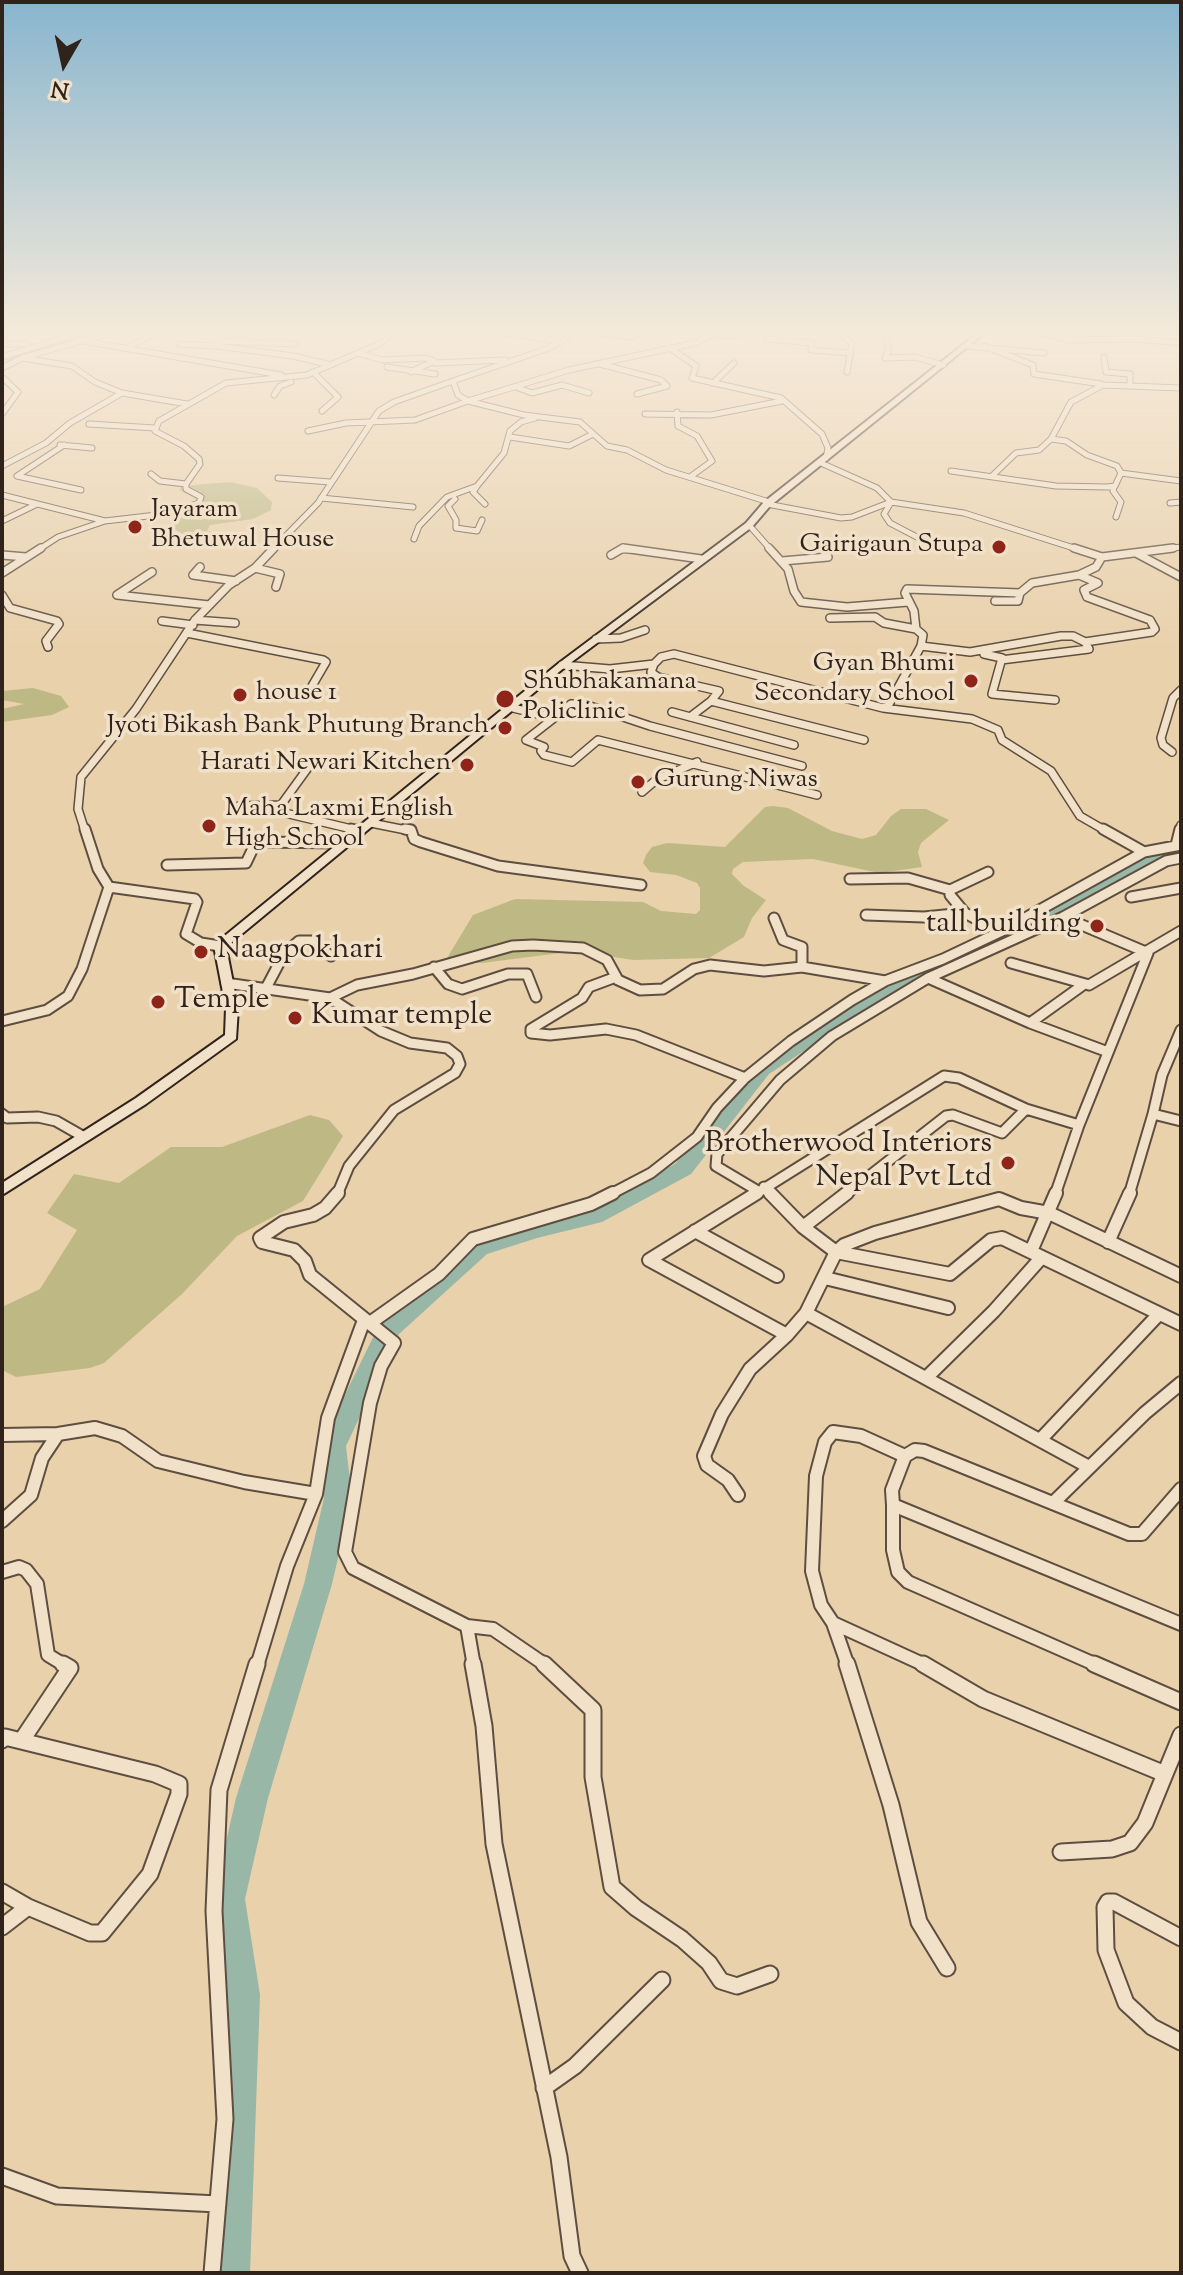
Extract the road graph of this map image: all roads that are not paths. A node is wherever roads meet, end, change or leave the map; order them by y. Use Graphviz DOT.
graph roads {
  1 [pos="52,438"];
  2 [pos="166,438"];
  3 [pos="363,438"];
  4 [pos="510,438"];
  5 [pos="518,438"];
  6 [pos="585,438"];
  7 [pos="596,438"];
  8 [pos="697,438"];
  9 [pos="824,438"];
  10 [pos="852,438"];
  11 [pos="1051,439"];
  12 [pos="46,443"];
  13 [pos="64,445"];
  14 [pos="92,448"];
  15 [pos="823,461"];
  16 [pos="2,466"];
  17 [pos="951,471"];
  18 [pos="1121,473"];
  19 [pos="151,474"];
  20 [pos="992,476"];
  21 [pos="690,477"];
  22 [pos="278,478"];
  23 [pos="1181,481"];
  24 [pos="330,482"];
  25 [pos="186,484"];
  26 [pos="477,486"];
  27 [pos="1114,487"];
  28 [pos="81,490"];
  29 [pos="458,494"];
  30 [pos="2,495"];
  31 [pos="321,498"];
  32 [pos="13,499"];
  33 [pos="891,502"];
  34 [pos="1181,502"];
  35 [pos="768,503"];
  36 [pos="1170,503"];
  37 [pos="2,504"];
  38 [pos="485,504"];
  39 [pos="35,505"];
  40 [pos="413,507"];
  41 [pos="1116,517"];
  42 [pos="482,520"];
  43 [pos="2,521"];
  44 [pos="105,521"];
  45 [pos="749,525"];
  46 [pos="414,539"];
  47 [pos="934,546"];
  48 [pos="1181,547"];
  49 [pos="1136,553"];
  50 [pos="2,555"];
  51 [pos="611,555"];
  52 [pos="26,557"];
  53 [pos="828,557"];
  54 [pos="1102,557"];
  55 [pos="701,559"];
  56 [pos="782,561"];
  57 [pos="200,567"];
  58 [pos="255,568"];
  59 [pos="152,572"];
  60 [pos="2,573"];
  61 [pos="1079,575"];
  62 [pos="1181,577"];
  63 [pos="236,581"];
  64 [pos="276,587"];
  65 [pos="1020,593"];
  66 [pos="2,595"];
  67 [pos="995,601"];
  68 [pos="908,602"];
  69 [pos="209,605"];
  70 [pos="830,618"];
  71 [pos="162,621"];
  72 [pos="194,622"];
  73 [pos="235,623"];
  74 [pos="916,629"];
  75 [pos="645,630"];
  76 [pos="187,633"];
  77 [pos="596,639"];
  78 [pos="1085,642"];
  79 [pos="921,646"];
  80 [pos="48,647"];
  81 [pos="970,652"];
  82 [pos="1001,660"];
  83 [pos="654,664"];
  84 [pos="562,665"];
  85 [pos="312,686"];
  86 [pos="1181,690"];
  87 [pos="1055,700"];
  88 [pos="711,701"];
  89 [pos="513,708"];
  90 [pos="883,708"];
  91 [pos="672,712"];
  92 [pos="690,717"];
  93 [pos="554,718"];
  94 [pos="864,740"];
  95 [pos="794,745"];
  96 [pos="1172,752"];
  97 [pos="697,762"];
  98 [pos="310,765"];
  99 [pos="802,766"];
  100 [pos="642,792"];
  101 [pos="817,795"];
  102 [pos="281,805"];
  103 [pos="239,806"];
  104 [pos="371,823"];
  105 [pos="1181,825"];
  106 [pos="360,831"];
  107 [pos="344,843"];
  108 [pos="1179,845"];
  109 [pos="1144,852"];
  110 [pos="1181,858"];
  111 [pos="167,865"];
  112 [pos="988,872"];
  113 [pos="850,879"];
  114 [pos="641,885"];
  115 [pos="109,887"];
  116 [pos="1181,888"];
  117 [pos="950,890"];
  118 [pos="1131,897"];
  119 [pos="965,913"];
  120 [pos="866,915"];
  121 [pos="1063,917"];
  122 [pos="774,918"];
  123 [pos="1181,931"];
  124 [pos="1000,932"];
  125 [pos="220,946"];
  126 [pos="1148,953"];
  127 [pos="331,956"];
  128 [pos="1011,963"];
  129 [pos="434,967"];
  130 [pos="802,967"];
  131 [pos="616,977"];
  132 [pos="928,978"];
  133 [pos="885,981"];
  134 [pos="226,983"];
  135 [pos="1083,985"];
  136 [pos="266,988"];
  137 [pos="536,997"];
  138 [pos="330,998"];
  139 [pos="2,1021"];
  140 [pos="1030,1023"];
  141 [pos="1180,1035"];
  142 [pos="1108,1052"];
  143 [pos="745,1078"];
  144 [pos="1026,1109"];
  145 [pos="2,1114"];
  146 [pos="1153,1114"];
  147 [pos="1181,1121"];
  148 [pos="1079,1125"];
  149 [pos="84,1137"];
  150 [pos="761,1189"];
  151 [pos="2,1190"];
  152 [pos="1049,1213"];
  153 [pos="803,1227"];
  154 [pos="695,1231"];
  155 [pos="1108,1242"];
  156 [pos="836,1252"];
  157 [pos="1036,1254"];
  158 [pos="777,1276"];
  159 [pos="1181,1276"];
  160 [pos="825,1278"];
  161 [pos="948,1308"];
  162 [pos="806,1313"];
  163 [pos="1159,1314"];
  164 [pos="367,1322"];
  165 [pos="1181,1324"];
  166 [pos="787,1335"];
  167 [pos="926,1378"];
  168 [pos="1181,1383"];
  169 [pos="58,1434"];
  170 [pos="2,1435"];
  171 [pos="1040,1440"];
  172 [pos="905,1456"];
  173 [pos="1089,1467"];
  174 [pos="1181,1489"];
  175 [pos="316,1494"];
  176 [pos="738,1495"];
  177 [pos="1053,1503"];
  178 [pos="893,1505"];
  179 [pos="2,1521"];
  180 [pos="2,1572"];
  181 [pos="833,1623"];
  182 [pos="1181,1624"];
  183 [pos="467,1626"];
  184 [pos="1181,1702"];
  185 [pos="1181,1735"];
  186 [pos="2,1740"];
  187 [pos="22,1740"];
  188 [pos="1165,1774"];
  189 [pos="1061,1852"];
  190 [pos="2,1892"];
  191 [pos="28,1907"];
  192 [pos="2,1927"];
  193 [pos="1181,1938"];
  194 [pos="947,1968"];
  195 [pos="770,1974"];
  196 [pos="662,1980"];
  197 [pos="1181,2042"];
  198 [pos="544,2088"];
  199 [pos="2,2176"];
  200 [pos="218,2204"];
  201 [pos="212,2273"];
  202 [pos="580,2273"];
  1 -- 12 [label="street"];
  2 -- 25 [label="street"];
  3 -- 24 [label="street"];
  4 -- 26 [label="street"];
  5 -- 6 [label="street"];
  7 -- 21 [label="street"];
  8 -- 21 [label="street"];
  9 -- 15 [label="street"];
  10 -- 15 [label="street"];
  11 -- 18 [label="street"];
  11 -- 20 [label="street"];
  12 -- 13 [label="street"];
  12 -- 16 [label="street"];
  13 -- 14 [label="street"];
  13 -- 28 [label="street"];
  15 -- 33 [label="street"];
  15 -- 35 [label="street"];
  17 -- 20 [label="street"];
  18 -- 23 [label="street"];
  18 -- 27 [label="street"];
  19 -- 25 [label="street"];
  20 -- 27 [label="street"];
  21 -- 35 [label="street"];
  22 -- 24 [label="street"];
  24 -- 31 [label="street"];
  25 -- 44 [label="street"];
  26 -- 29 [label="street"];
  26 -- 38 [label="street"];
  27 -- 41 [label="street"];
  29 -- 42 [label="street"];
  29 -- 46 [label="street"];
  30 -- 32 [label="street"];
  31 -- 40 [label="street"];
  31 -- 58 [label="street"];
  32 -- 37 [label="street"];
  32 -- 39 [label="street"];
  33 -- 35 [label="street"];
  33 -- 47 [label="street"];
  33 -- 54 [label="street"];
  34 -- 36 [label="street"];
  35 -- 45 [label="street"];
  39 -- 43 [label="street"];
  39 -- 44 [label="street"];
  44 -- 52 [label="street"];
  45 -- 55 [label="street"];
  45 -- 56 [label="street"];
  48 -- 49 [label="street"];
  49 -- 54 [label="street"];
  49 -- 62 [label="street"];
  50 -- 52 [label="street"];
  51 -- 55 [label="street"];
  52 -- 60 [label="street"];
  53 -- 56 [label="street"];
  54 -- 61 [label="street"];
  55 -- 77 [label="street"];
  56 -- 68 [label="street"];
  57 -- 63 [label="street"];
  58 -- 63 [label="street"];
  58 -- 64 [label="street"];
  59 -- 69 [label="street"];
  61 -- 65 [label="street"];
  61 -- 78 [label="street"];
  63 -- 69 [label="street"];
  65 -- 67 [label="street"];
  65 -- 68 [label="street"];
  66 -- 80 [label="street"];
  68 -- 74 [label="street"];
  69 -- 72 [label="street"];
  70 -- 74 [label="street"];
  71 -- 72 [label="street"];
  72 -- 73 [label="street"];
  72 -- 76 [label="street"];
  74 -- 79 [label="street"];
  75 -- 77 [label="street"];
  76 -- 85 [label="street"];
  76 -- 115 [label="street"];
  77 -- 84 [label="street"];
  78 -- 81 [label="street"];
  78 -- 82 [label="street"];
  79 -- 81 [label="street"];
  79 -- 90 [label="street"];
  81 -- 82 [label="street"];
  82 -- 87 [label="street"];
  83 -- 84 [label="street"];
  83 -- 88 [label="street"];
  83 -- 90 [label="street"];
  84 -- 89 [label="street"];
  86 -- 96 [label="street"];
  88 -- 92 [label="street"];
  88 -- 94 [label="street"];
  89 -- 93 [label="street"];
  89 -- 104 [label="street"];
  90 -- 109 [label="street"];
  91 -- 92 [label="street"];
  92 -- 95 [label="street"];
  93 -- 97 [label="street"];
  93 -- 99 [label="street"];
  97 -- 100 [label="street"];
  97 -- 101 [label="street"];
  98 -- 102 [label="street"];
  102 -- 103 [label="street"];
  102 -- 106 [label="street"];
  104 -- 106 [label="street"];
  104 -- 114 [label="street"];
  105 -- 108 [label="street"];
  106 -- 107 [label="street"];
  107 -- 111 [label="street"];
  107 -- 125 [label="street"];
  108 -- 109 [label="street"];
  109 -- 124 [label="street"];
  110 -- 121 [label="street"];
  112 -- 117 [label="street"];
  113 -- 117 [label="street"];
  115 -- 125 [label="street"];
  115 -- 139 [label="street"];
  116 -- 118 [label="street"];
  117 -- 119 [label="street"];
  119 -- 120 [label="street"];
  119 -- 124 [label="street"];
  121 -- 126 [label="street"];
  121 -- 132 [label="street"];
  122 -- 130 [label="street"];
  123 -- 126 [label="street"];
  124 -- 133 [label="street"];
  125 -- 134 [label="street"];
  126 -- 135 [label="street"];
  126 -- 142 [label="street"];
  127 -- 136 [label="street"];
  128 -- 135 [label="street"];
  129 -- 131 [label="street"];
  129 -- 137 [label="street"];
  129 -- 138 [label="street"];
  130 -- 131 [label="street"];
  130 -- 133 [label="street"];
  131 -- 143 [label="street"];
  132 -- 140 [label="street"];
  132 -- 150 [label="street"];
  133 -- 143 [label="street"];
  134 -- 136 [label="street"];
  134 -- 149 [label="street"];
  135 -- 140 [label="street"];
  136 -- 138 [label="street"];
  138 -- 164 [label="street"];
  140 -- 142 [label="street"];
  141 -- 146 [label="street"];
  142 -- 148 [label="street"];
  143 -- 164 [label="street"];
  144 -- 148 [label="street"];
  144 -- 150 [label="street"];
  144 -- 153 [label="street"];
  145 -- 149 [label="street"];
  146 -- 147 [label="street"];
  146 -- 155 [label="street"];
  148 -- 152 [label="street"];
  149 -- 151 [label="street"];
  150 -- 153 [label="street"];
  150 -- 154 [label="street"];
  152 -- 155 [label="street"];
  152 -- 156 [label="street"];
  152 -- 157 [label="street"];
  153 -- 156 [label="street"];
  154 -- 158 [label="street"];
  154 -- 166 [label="street"];
  155 -- 159 [label="street"];
  156 -- 157 [label="street"];
  156 -- 160 [label="street"];
  157 -- 163 [label="street"];
  157 -- 167 [label="street"];
  160 -- 161 [label="street"];
  160 -- 162 [label="street"];
  162 -- 166 [label="street"];
  162 -- 167 [label="street"];
  163 -- 165 [label="street"];
  163 -- 171 [label="street"];
  164 -- 175 [label="street"];
  164 -- 183 [label="street"];
  166 -- 176 [label="street"];
  167 -- 171 [label="street"];
  168 -- 173 [label="street"];
  169 -- 170 [label="street"];
  169 -- 175 [label="street"];
  169 -- 179 [label="street"];
  171 -- 173 [label="street"];
  172 -- 177 [label="street"];
  172 -- 178 [label="street"];
  172 -- 181 [label="street"];
  173 -- 177 [label="street"];
  174 -- 177 [label="street"];
  175 -- 200 [label="street"];
  178 -- 182 [label="street"];
  178 -- 184 [label="street"];
  180 -- 187 [label="street"];
  181 -- 188 [label="street"];
  181 -- 194 [label="street"];
  183 -- 195 [label="street"];
  183 -- 198 [label="street"];
  185 -- 188 [label="street"];
  186 -- 187 [label="street"];
  187 -- 191 [label="street"];
  188 -- 189 [label="street"];
  190 -- 191 [label="street"];
  191 -- 192 [label="street"];
  193 -- 197 [label="street"];
  196 -- 198 [label="street"];
  198 -- 202 [label="street"];
  199 -- 200 [label="street"];
  200 -- 201 [label="street"];
}
